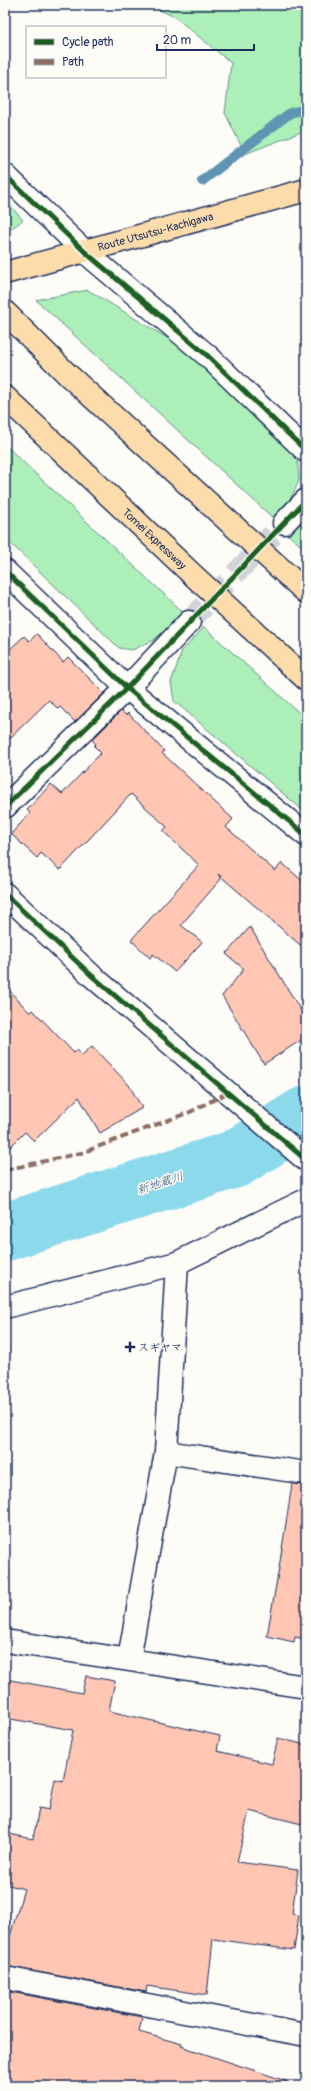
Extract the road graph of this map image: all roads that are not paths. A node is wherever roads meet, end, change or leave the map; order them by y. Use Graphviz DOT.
graph roads {
  1 [pos="5,175"];
  2 [pos="306,190"];
  3 [pos="85,252"];
  4 [pos="5,273"];
  5 [pos="5,312"];
  6 [pos="9,401"];
  7 [pos="306,451"];
  8 [pos="306,500"];
  9 [pos="284,523"];
  10 [pos="5,571"];
  11 [pos="306,592"];
  12 [pos="189,622"];
  13 [pos="306,679"];
  14 [pos="126,688"];
  15 [pos="5,807"];
  16 [pos="306,835"];
  17 [pos="5,894"];
  18 [pos="306,1160"];
  19 [pos="306,1200"];
  20 [pos="177,1263"];
  21 [pos="5,1307"];
  22 [pos="166,1452"];
  23 [pos="306,1474"];
  24 [pos="5,1641"];
  25 [pos="129,1659"];
  26 [pos="306,1687"];
  27 [pos="5,1978"];
  28 [pos="306,2035"];
  1 -- 3 [label="street"];
  2 -- 3 [label="main road, Route Utsutsu-Kachigawa"];
  3 -- 4 [label="main road, Route Utsutsu-Kachigawa"];
  3 -- 7 [label="street"];
  5 -- 11 [label="main road"];
  6 -- 13 [label="main road, Tomei Expressway"];
  8 -- 9 [label="street"];
  10 -- 14 [label="street"];
  12 -- 14 [label="street"];
  14 -- 15 [label="street"];
  14 -- 16 [label="street"];
  17 -- 18 [label="street"];
  19 -- 20 [label="street"];
  20 -- 21 [label="street"];
  20 -- 22 [label="street"];
  22 -- 23 [label="street"];
  22 -- 25 [label="street"];
  24 -- 25 [label="street"];
  25 -- 26 [label="street"];
  27 -- 28 [label="street"];
}
